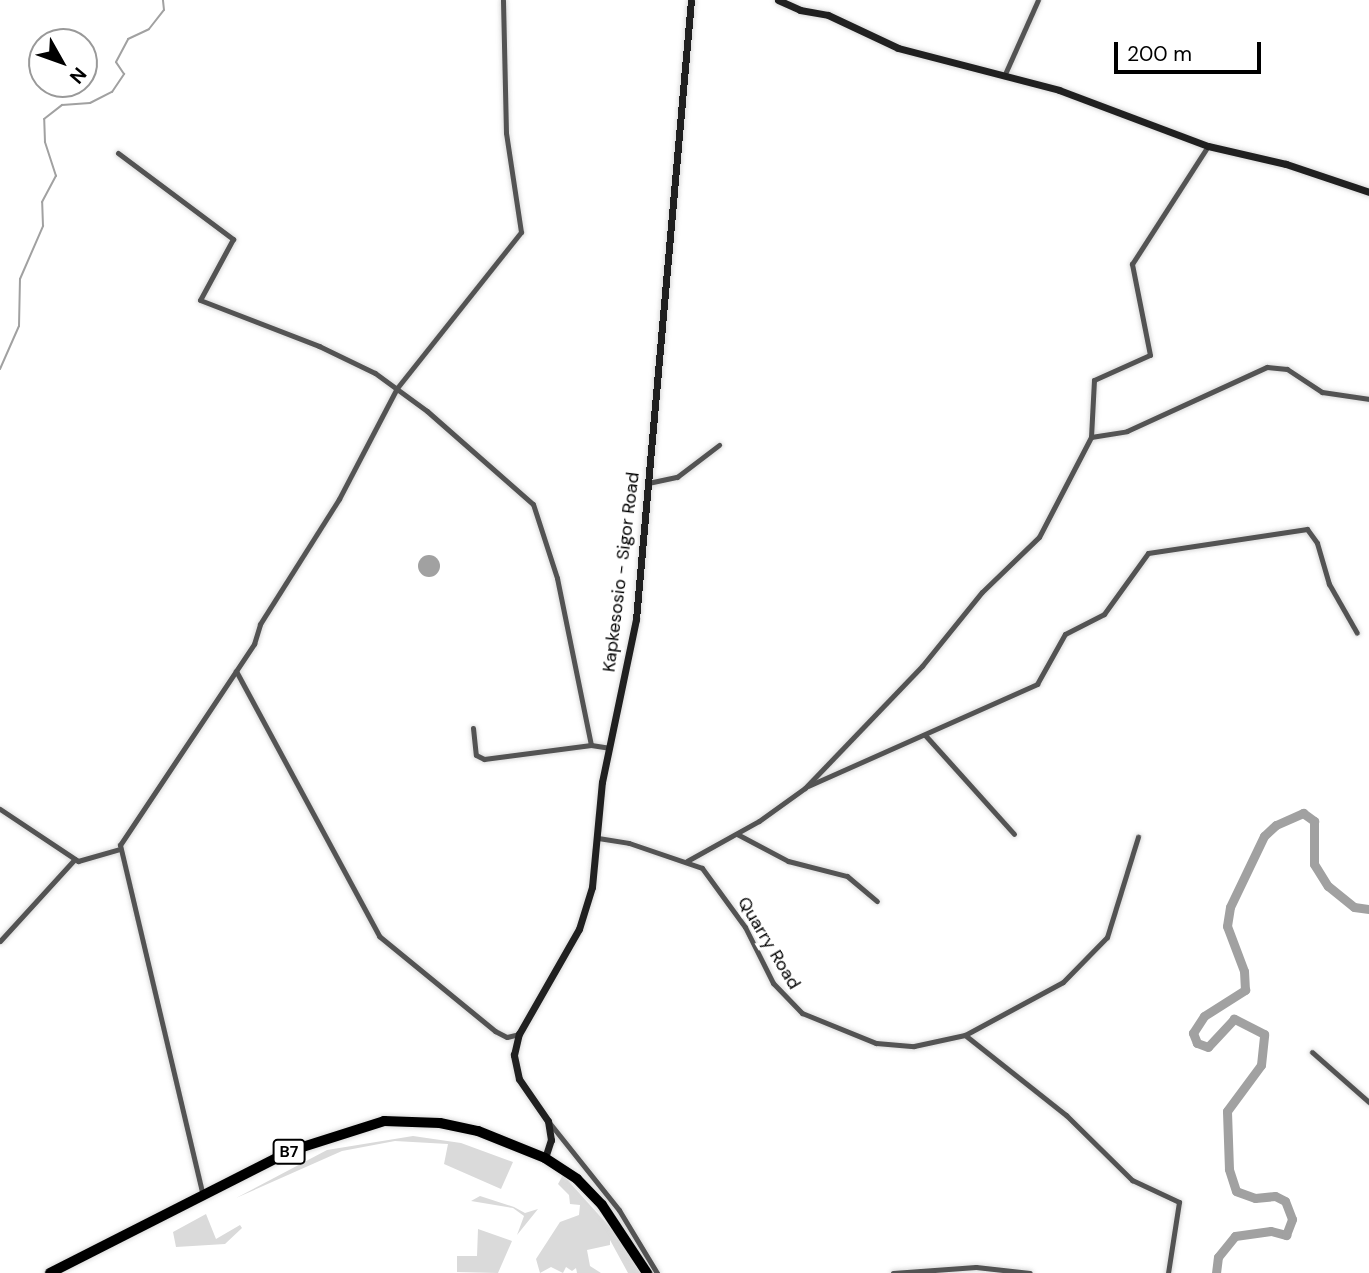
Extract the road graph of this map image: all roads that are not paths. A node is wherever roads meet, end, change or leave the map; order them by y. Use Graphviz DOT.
graph roads {
  1 [pos="503,0"];
  2 [pos="691,0"];
  3 [pos="778,0"];
  4 [pos="1038,0"];
  5 [pos="1005,74"];
  6 [pos="1208,146"];
  7 [pos="118,153"];
  8 [pos="1369,192"];
  9 [pos="397,388"];
  10 [pos="1369,398"];
  11 [pos="1091,437"];
  12 [pos="719,445"];
  13 [pos="648,483"];
  14 [pos="1357,633"];
  15 [pos="236,671"];
  16 [pos="473,728"];
  17 [pos="925,735"];
  18 [pos="591,745"];
  19 [pos="610,747"];
  20 [pos="805,788"];
  21 [pos="0,809"];
  22 [pos="737,834"];
  23 [pos="1014,834"];
  24 [pos="598,838"];
  25 [pos="1138,838"];
  26 [pos="120,849"];
  27 [pos="75,859"];
  28 [pos="687,861"];
  29 [pos="877,901"];
  30 [pos="0,941"];
  31 [pos="519,1034"];
  32 [pos="965,1035"];
  33 [pos="1312,1052"];
  34 [pos="1369,1102"];
  35 [pos="548,1121"];
  36 [pos="545,1158"];
  37 [pos="203,1196"];
  38 [pos="50,1273"];
  39 [pos="647,1273"];
  40 [pos="657,1273"];
  41 [pos="892,1273"];
  42 [pos="1030,1273"];
  43 [pos="1168,1273"];
  1 -- 9 [label="street"];
  2 -- 13 [label="main road, Kapkesosio - Sigor Road"];
  3 -- 5 [label="main road"];
  4 -- 5 [label="street"];
  5 -- 6 [label="main road"];
  6 -- 8 [label="main road"];
  6 -- 11 [label="street"];
  7 -- 9 [label="street"];
  9 -- 15 [label="street"];
  9 -- 18 [label="street"];
  10 -- 11 [label="street"];
  11 -- 20 [label="street"];
  12 -- 13 [label="street"];
  13 -- 19 [label="main road, Kapkesosio - Sigor Road"];
  14 -- 17 [label="street"];
  15 -- 26 [label="street"];
  15 -- 31 [label="street"];
  16 -- 18 [label="street"];
  17 -- 20 [label="street"];
  17 -- 23 [label="street"];
  18 -- 19 [label="street"];
  19 -- 24 [label="main road, Kapkesosio - Sigor Road"];
  20 -- 22 [label="street"];
  21 -- 27 [label="street"];
  22 -- 28 [label="street"];
  22 -- 29 [label="street"];
  24 -- 28 [label="street, Quarry Road"];
  24 -- 31 [label="main road, Kapkesosio - Sigor Road"];
  25 -- 32 [label="street, Quarry Road"];
  26 -- 27 [label="street"];
  26 -- 37 [label="street"];
  27 -- 30 [label="street"];
  28 -- 32 [label="street, Quarry Road"];
  31 -- 35 [label="main road, Kapkesosio - Sigor Road"];
  32 -- 43 [label="street"];
  33 -- 34 [label="street"];
  35 -- 36 [label="main road"];
  35 -- 40 [label="street"];
  36 -- 37 [label="highway, B7"];
  36 -- 39 [label="highway, B7"];
  37 -- 38 [label="highway, B7"];
  41 -- 42 [label="street"];
}
